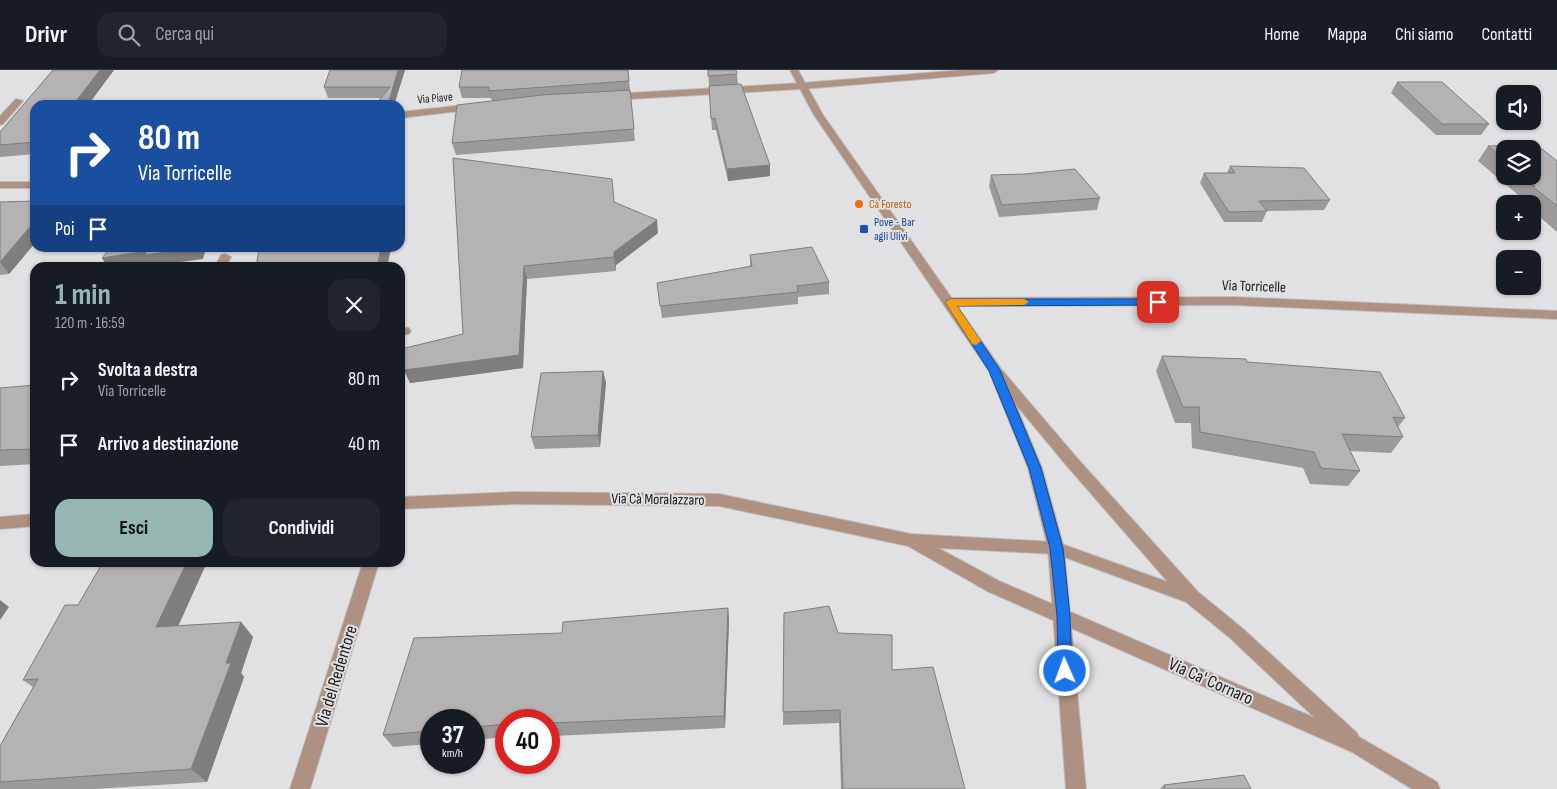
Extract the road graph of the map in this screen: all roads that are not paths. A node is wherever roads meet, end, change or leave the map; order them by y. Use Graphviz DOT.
graph roads {
  1 [pos="794,70"];
  2 [pos="994,70"];
  3 [pos="802,86"];
  4 [pos="603,98"];
  5 [pos="19,101"];
  6 [pos="488,106"];
  7 [pos="405,114"];
  8 [pos="0,122"];
  9 [pos="0,185"];
  10 [pos="30,185"];
  11 [pos="225,257"];
  12 [pos="222,262"];
  13 [pos="950,302"];
  14 [pos="1557,315"];
  15 [pos="994,370"];
  16 [pos="405,503"];
  17 [pos="30,520"];
  18 [pos="0,523"];
  19 [pos="912,540"];
  20 [pos="1056,548"];
  21 [pos="369,567"];
  22 [pos="1192,597"];
  23 [pos="1063,616"];
  24 [pos="1359,746"];
  25 [pos="300,789"];
  26 [pos="1076,789"];
  27 [pos="1430,789"];
  1 -- 3 [label="street"];
  2 -- 3 [label="street"];
  3 -- 4 [label="street"];
  3 -- 13 [label="street"];
  5 -- 8 [label="street"];
  6 -- 7 [label="street, Via Piave"];
  9 -- 10 [label="street"];
  11 -- 12 [label="street"];
  13 -- 14 [label="street, Via Torricelle"];
  13 -- 15 [label="street"];
  15 -- 20 [label="street"];
  15 -- 22 [label="street, Via Ca' Cornaro"];
  16 -- 19 [label="street, Via Cà Moralazzaro"];
  17 -- 18 [label="street"];
  19 -- 20 [label="street, Via Cà Moralazzaro"];
  19 -- 23 [label="street, Via Cà Moralazzaro"];
  20 -- 22 [label="street, Via Ca' Cornaro"];
  20 -- 23 [label="street"];
  21 -- 25 [label="street, Via del Redentore"];
  22 -- 24 [label="street, Via Ca' Cornaro"];
  23 -- 24 [label="street, Via Ca' Cornaro"];
  23 -- 26 [label="street"];
  24 -- 27 [label="street, Via Ca' Cornaro"];
}
